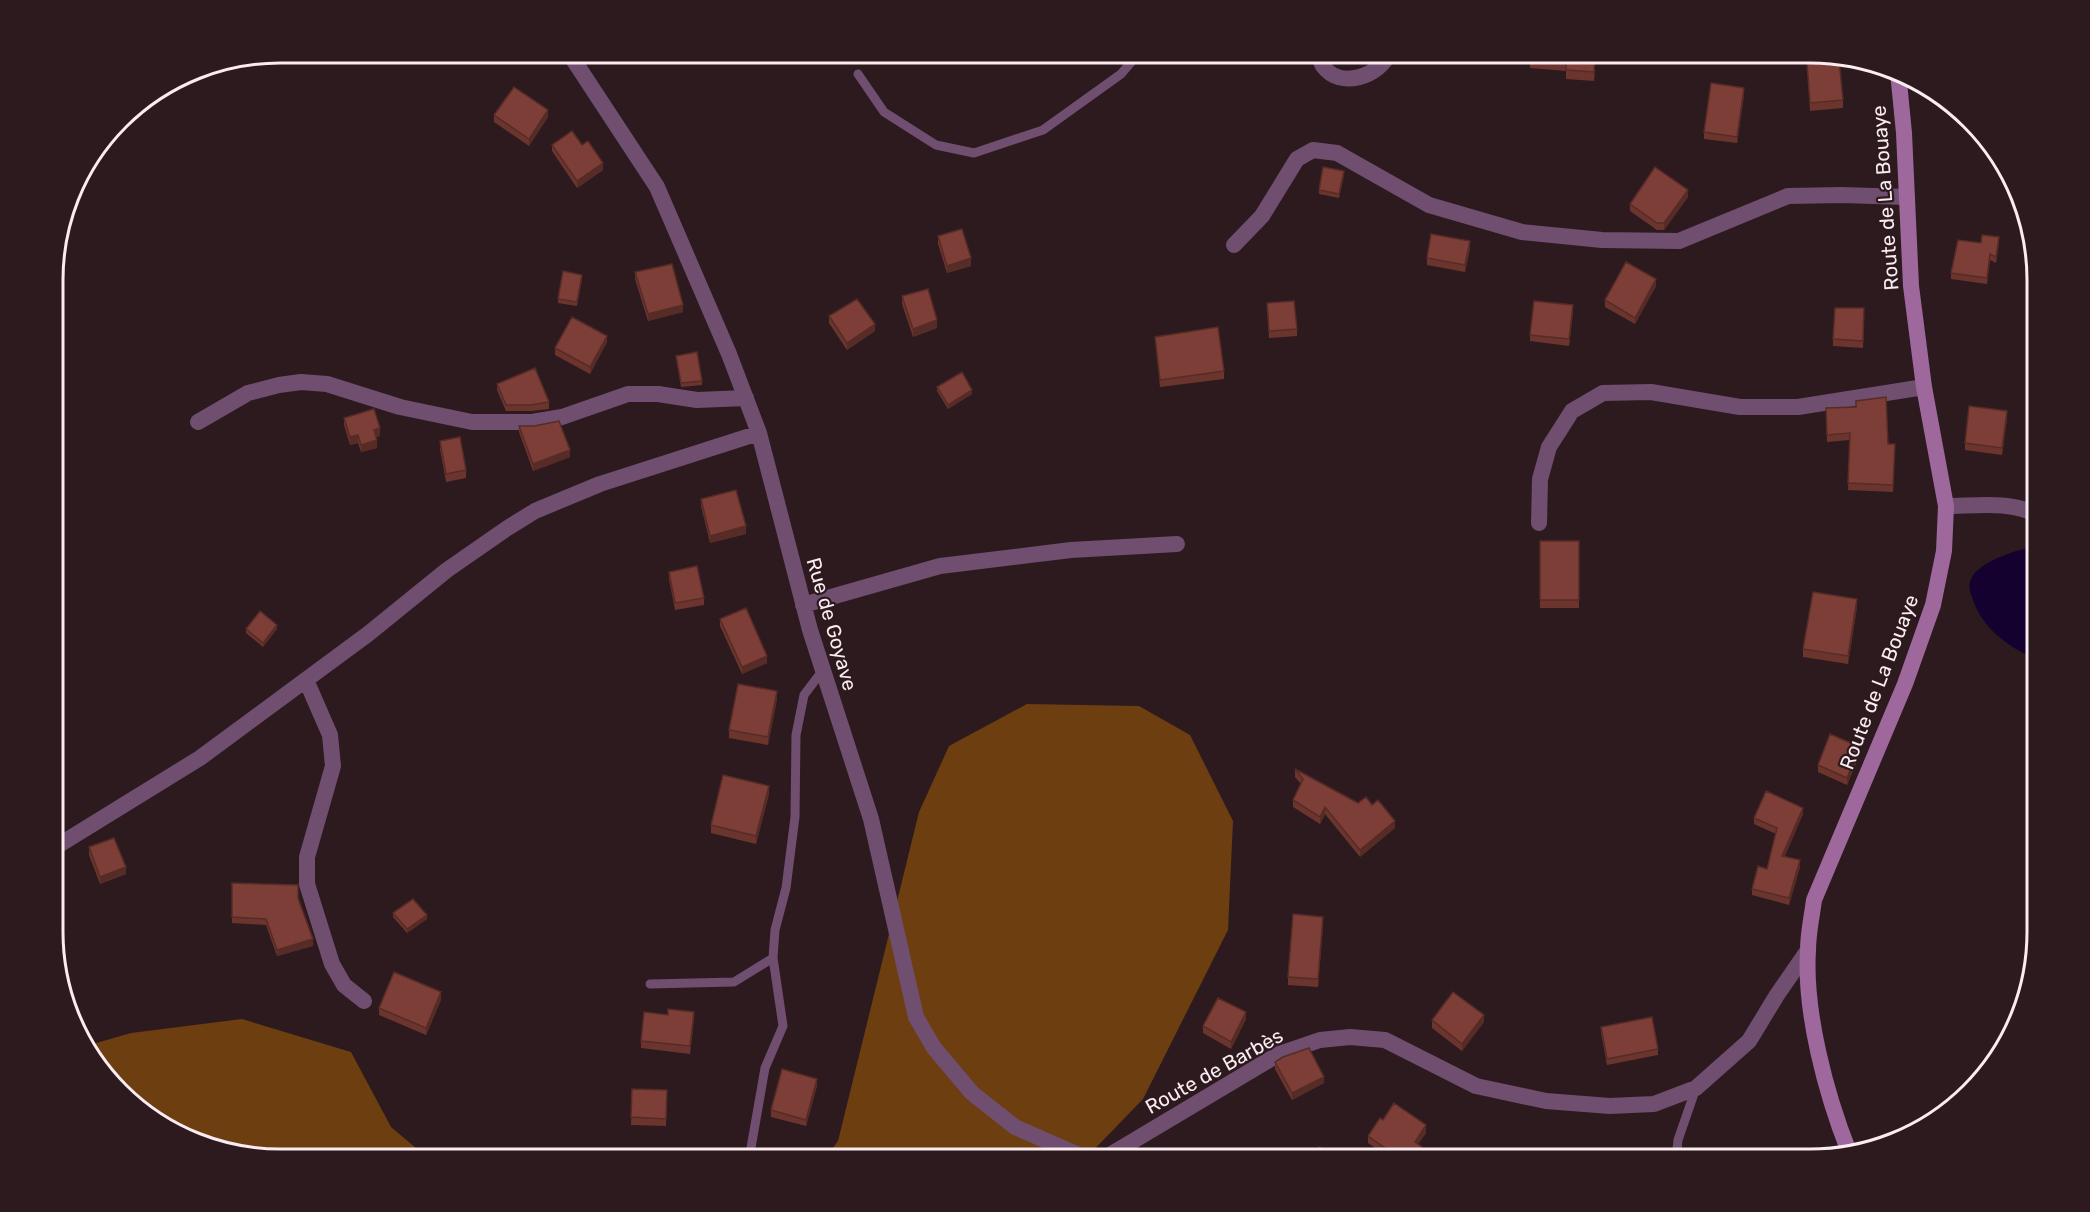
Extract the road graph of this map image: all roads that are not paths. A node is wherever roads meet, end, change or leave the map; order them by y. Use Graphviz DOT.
graph roads {
  1 [pos="576,63"];
  2 [pos="1130,63"];
  3 [pos="1322,63"];
  4 [pos="1383,63"];
  5 [pos="858,74"];
  6 [pos="1899,82"];
  7 [pos="1907,197"];
  8 [pos="1234,245"];
  9 [pos="1924,387"];
  10 [pos="746,398"];
  11 [pos="198,422"];
  12 [pos="759,433"];
  13 [pos="1946,506"];
  14 [pos="2027,508"];
  15 [pos="1539,523"];
  16 [pos="1177,544"];
  17 [pos="803,605"];
  18 [pos="823,670"];
  19 [pos="306,680"];
  20 [pos="63,842"];
  21 [pos="1808,950"];
  22 [pos="773,958"];
  23 [pos="650,984"];
  24 [pos="364,1001"];
  25 [pos="1695,1088"];
  26 [pos="1847,1146"];
  27 [pos="751,1149"];
  28 [pos="1065,1149"];
  29 [pos="1120,1149"];
  30 [pos="1677,1149"];
  1 -- 10 [label="street, Rue de Goyave"];
  2 -- 5 [label="lane"];
  3 -- 4 [label="street"];
  6 -- 7 [label="main road, Route de La Bouaye"];
  7 -- 8 [label="street"];
  7 -- 9 [label="main road, Route de La Bouaye"];
  9 -- 13 [label="main road, Route de La Bouaye"];
  9 -- 15 [label="street"];
  10 -- 11 [label="street"];
  10 -- 12 [label="street, Rue de Goyave"];
  12 -- 17 [label="street, Rue de Goyave"];
  12 -- 19 [label="street"];
  13 -- 14 [label="street"];
  13 -- 21 [label="main road, Route de La Bouaye"];
  16 -- 17 [label="street"];
  17 -- 18 [label="street, Rue de Goyave"];
  18 -- 22 [label="lane"];
  18 -- 28 [label="street, Rue de Goyave"];
  19 -- 20 [label="street"];
  19 -- 24 [label="street"];
  21 -- 25 [label="street, Route de Barbès"];
  21 -- 26 [label="main road, Route de La Bouaye"];
  22 -- 23 [label="lane"];
  22 -- 27 [label="lane"];
  25 -- 29 [label="street, Route de Barbès"];
  25 -- 30 [label="lane"];
}
